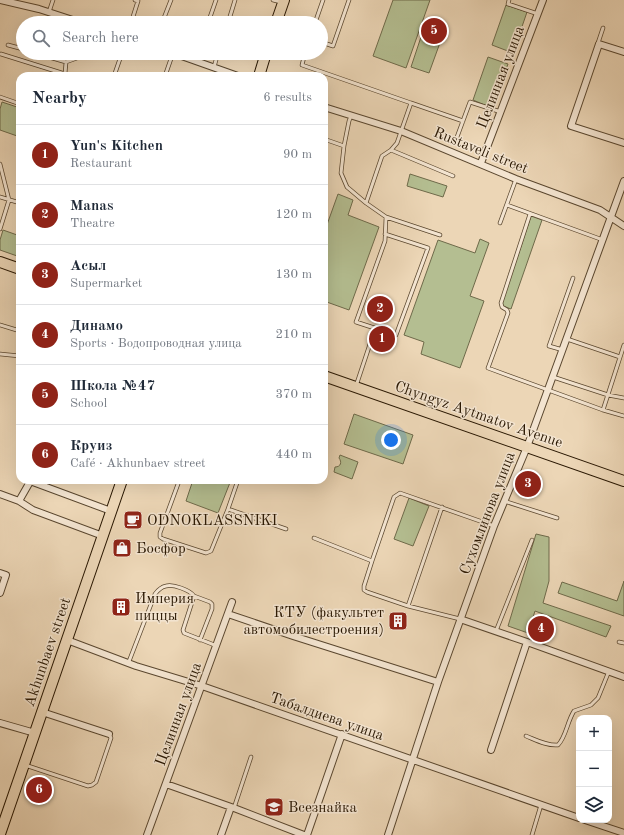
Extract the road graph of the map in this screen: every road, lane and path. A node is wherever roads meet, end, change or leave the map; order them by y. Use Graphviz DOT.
graph roads {
  1 [pos="0,0"];
  2 [pos="53,0"];
  3 [pos="137,0"];
  4 [pos="171,0"];
  5 [pos="216,0"];
  6 [pos="235,0"];
  7 [pos="323,0"];
  8 [pos="349,0"];
  9 [pos="509,0"];
  10 [pos="543,0"];
  11 [pos="280,1"];
  12 [pos="49,12"];
  13 [pos="538,14"];
  14 [pos="61,16"];
  15 [pos="133,16"];
  16 [pos="165,16"];
  17 [pos="210,16"];
  18 [pos="230,16"];
  19 [pos="277,16"];
  20 [pos="317,16"];
  21 [pos="603,28"];
  22 [pos="597,43"];
  23 [pos="328,44"];
  24 [pos="8,45"];
  25 [pos="16,47"];
  26 [pos="624,52"];
  27 [pos="1,54"];
  28 [pos="16,59"];
  29 [pos="20,60"];
  30 [pos="59,60"];
  31 [pos="72,60"];
  32 [pos="120,60"];
  33 [pos="171,60"];
  34 [pos="195,60"];
  35 [pos="216,60"];
  36 [pos="264,60"];
  37 [pos="304,60"];
  38 [pos="66,62"];
  39 [pos="214,67"];
  40 [pos="59,72"];
  41 [pos="65,72"];
  42 [pos="115,72"];
  43 [pos="166,72"];
  44 [pos="227,72"];
  45 [pos="260,72"];
  46 [pos="322,72"];
  47 [pos="328,74"];
  48 [pos="0,97"];
  49 [pos="16,103"];
  50 [pos="411,103"];
  51 [pos="328,107"];
  52 [pos="501,112"];
  53 [pos="351,116"];
  54 [pos="463,121"];
  55 [pos="401,131"];
  56 [pos="457,137"];
  57 [pos="328,140"];
  58 [pos="624,143"];
  59 [pos="344,146"];
  60 [pos="391,150"];
  61 [pos="481,163"];
  62 [pos="0,164"];
  63 [pos="453,176"];
  64 [pos="0,177"];
  65 [pos="516,178"];
  66 [pos="4,180"];
  67 [pos="624,181"];
  68 [pos="0,197"];
  69 [pos="10,200"];
  70 [pos="16,202"];
  71 [pos="366,203"];
  72 [pos="506,205"];
  73 [pos="530,214"];
  74 [pos="386,217"];
  75 [pos="611,217"];
  76 [pos="500,223"];
  77 [pos="624,226"];
  78 [pos="0,229"];
  79 [pos="385,234"];
  80 [pos="440,235"];
  81 [pos="603,240"];
  82 [pos="0,262"];
  83 [pos="16,267"];
  84 [pos="573,278"];
  85 [pos="0,324"];
  86 [pos="375,329"];
  87 [pos="16,330"];
  88 [pos="567,339"];
  89 [pos="624,345"];
  90 [pos="562,350"];
  91 [pos="0,354"];
  92 [pos="16,356"];
  93 [pos="620,357"];
  94 [pos="328,377"];
  95 [pos="553,377"];
  96 [pos="356,387"];
  97 [pos="548,390"];
  98 [pos="608,395"];
  99 [pos="624,398"];
  100 [pos="603,410"];
  101 [pos="624,416"];
  102 [pos="527,447"];
  103 [pos="624,481"];
  104 [pos="29,484"];
  105 [pos="42,484"];
  106 [pos="121,484"];
  107 [pos="178,484"];
  108 [pos="237,484"];
  109 [pos="0,494"];
  110 [pos="19,501"];
  111 [pos="504,501"];
  112 [pos="442,507"];
  113 [pos="111,510"];
  114 [pos="228,510"];
  115 [pos="557,518"];
  116 [pos="494,526"];
  117 [pos="286,529"];
  118 [pos="103,536"];
  119 [pos="314,538"];
  120 [pos="532,540"];
  121 [pos="372,561"];
  122 [pos="0,573"];
  123 [pos="0,593"];
  124 [pos="194,596"];
  125 [pos="232,602"];
  126 [pos="408,606"];
  127 [pos="228,614"];
  128 [pos="460,619"];
  129 [pos="496,631"];
  130 [pos="67,640"];
  131 [pos="200,640"];
  132 [pos="527,642"];
  133 [pos="619,642"];
  134 [pos="624,644"];
  135 [pos="216,646"];
  136 [pos="128,664"];
  137 [pos="609,671"];
  138 [pos="624,677"];
  139 [pos="438,682"];
  140 [pos="202,686"];
  141 [pos="42,712"];
  142 [pos="0,723"];
  143 [pos="34,733"];
  144 [pos="109,734"];
  145 [pos="342,734"];
  146 [pos="526,736"];
  147 [pos="491,750"];
  148 [pos="251,757"];
  149 [pos="412,760"];
  150 [pos="24,764"];
  151 [pos="166,784"];
  152 [pos="542,805"];
  153 [pos="232,807"];
  154 [pos="576,817"];
  155 [pos="594,823"];
  156 [pos="624,833"];
  157 [pos="0,834"];
  158 [pos="147,835"];
  159 [pos="221,835"];
  160 [pos="306,835"];
  161 [pos="388,835"];
  162 [pos="532,835"];
  1 -- 12 [label="street"];
  2 -- 12 [label="lane"];
  3 -- 15 [label="lane"];
  4 -- 16 [label="lane"];
  5 -- 17 [label="lane"];
  6 -- 18 [label="lane"];
  7 -- 20 [label="lane"];
  8 -- 23 [label="lane"];
  9 -- 13 [label="lane"];
  10 -- 13 [label="street, Целинная улица"];
  11 -- 19 [label="main road"];
  12 -- 14 [label="street"];
  13 -- 52 [label="street, Целинная улица"];
  21 -- 22 [label="lane"];
  22 -- 26 [label="street"];
  22 -- 58 [label="street"];
  24 -- 25 [label="lane"];
  27 -- 28 [label="lane"];
  29 -- 40 [label="lane"];
  30 -- 38 [label="lane"];
  31 -- 38 [label="lane"];
  32 -- 42 [label="lane"];
  33 -- 43 [label="lane"];
  34 -- 39 [label="street"];
  35 -- 39 [label="lane"];
  36 -- 45 [label="main road"];
  37 -- 46 [label="lane"];
  38 -- 41 [label="lane"];
  39 -- 44 [label="street"];
  47 -- 50 [label="lane"];
  48 -- 49 [label="lane"];
  50 -- 54 [label="lane"];
  50 -- 55 [label="lane"];
  51 -- 53 [label="street, Rustaveli street"];
  52 -- 54 [label="lane"];
  52 -- 61 [label="street, Целинная улица"];
  53 -- 55 [label="street, Rustaveli street"];
  53 -- 59 [label="lane"];
  54 -- 56 [label="lane"];
  55 -- 60 [label="lane"];
  55 -- 61 [label="street, Rustaveli street"];
  57 -- 59 [label="lane"];
  59 -- 71 [label="lane"];
  60 -- 63 [label="lane"];
  60 -- 71 [label="lane"];
  61 -- 65 [label="street, Rustaveli street"];
  62 -- 66 [label="lane"];
  64 -- 66 [label="lane"];
  65 -- 72 [label="lane"];
  65 -- 75 [label="street, Rustaveli street"];
  66 -- 69 [label="lane"];
  67 -- 75 [label="street, Сухомлинова улица"];
  68 -- 69 [label="lane"];
  69 -- 70 [label="lane"];
  69 -- 78 [label="lane"];
  71 -- 74 [label="lane"];
  72 -- 73 [label="lane"];
  72 -- 76 [label="lane"];
  73 -- 81 [label="lane"];
  73 -- 97 [label="lane"];
  74 -- 79 [label="lane"];
  74 -- 80 [label="lane"];
  75 -- 77 [label="street, Rustaveli street"];
  75 -- 81 [label="street, Сухомлинова улица"];
  79 -- 86 [label="lane"];
  79 -- 86 [label="lane"];
  81 -- 88 [label="street, Сухомлинова улица"];
  82 -- 83 [label="main road"];
  84 -- 90 [label="lane"];
  85 -- 87 [label="lane"];
  86 -- 96 [label="lane"];
  88 -- 90 [label="street, Сухомлинова улица"];
  88 -- 93 [label="lane"];
  89 -- 93 [label="lane"];
  90 -- 95 [label="street, Сухомлинова улица"];
  91 -- 92 [label="lane"];
  93 -- 98 [label="lane"];
  94 -- 96 [label="main road, Chyngyz Aytmatov Avenue"];
  95 -- 97 [label="street, Сухомлинова улица"];
  95 -- 98 [label="lane"];
  96 -- 102 [label="main road, Chyngyz Aytmatov Avenue"];
  97 -- 100 [label="lane"];
  97 -- 102 [label="street, Сухомлинова улица"];
  98 -- 99 [label="lane"];
  98 -- 100 [label="lane"];
  100 -- 101 [label="lane"];
  102 -- 103 [label="main road, Chyngyz Aytmatov Avenue"];
  102 -- 111 [label="street, Сухомлинова улица"];
  104 -- 110 [label="street"];
  105 -- 113 [label="street"];
  106 -- 113 [label="main road, Akhunbaev street"];
  107 -- 114 [label="lane"];
  108 -- 114 [label="lane"];
  109 -- 110 [label="street"];
  110 -- 118 [label="street"];
  111 -- 115 [label="lane"];
  111 -- 116 [label="street, Сухомлинова улица"];
  112 -- 116 [label="lane"];
  112 -- 121 [label="lane"];
  112 -- 126 [label="lane"];
  113 -- 118 [label="main road, Akhunbaev street"];
  114 -- 117 [label="lane"];
  116 -- 128 [label="street, Сухомлинова улица"];
  118 -- 130 [label="main road, Akhunbaev street"];
  119 -- 121 [label="lane"];
  120 -- 129 [label="lane"];
  121 -- 126 [label="lane"];
  122 -- 123 [label="street"];
  124 -- 131 [label="lane"];
  124 -- 131 [label="lane"];
  124 -- 136 [label="lane"];
  125 -- 127 [label="street, Целинная улица"];
  126 -- 128 [label="lane"];
  127 -- 135 [label="street, Целинная улица"];
  127 -- 139 [label="street"];
  128 -- 129 [label="street"];
  128 -- 139 [label="street, Сухомлинова улица"];
  129 -- 132 [label="street"];
  130 -- 136 [label="street, Табалдиева улица"];
  130 -- 141 [label="main road, Akhunbaev street"];
  131 -- 135 [label="lane"];
  132 -- 137 [label="street"];
  132 -- 147 [label="street"];
  133 -- 134 [label="lane"];
  135 -- 140 [label="street, Целинная улица"];
  136 -- 140 [label="street, Табалдиева улица"];
  137 -- 138 [label="street"];
  137 -- 146 [label="lane"];
  139 -- 149 [label="street, Сухомлинова улица"];
  140 -- 145 [label="street, Табалдиева улица"];
  140 -- 151 [label="street, Целинная улица"];
  141 -- 143 [label="main road, Akhunbaev street"];
  141 -- 144 [label="street"];
  142 -- 143 [label="street"];
  143 -- 150 [label="main road, Akhunbaev street"];
  144 -- 150 [label="lane"];
  145 -- 149 [label="street, Табалдиева улица"];
  145 -- 160 [label="street"];
  148 -- 153 [label="lane"];
  149 -- 152 [label="street, Табалдиева улица"];
  149 -- 161 [label="street, Сухомлинова улица"];
  150 -- 157 [label="main road, Akhunbaev street"];
  151 -- 153 [label="street"];
  151 -- 158 [label="street, Целинная улица"];
  152 -- 154 [label="street, Табалдиева улица"];
  152 -- 162 [label="lane"];
  153 -- 159 [label="street"];
  153 -- 160 [label="street"];
  155 -- 156 [label="street"];
}
